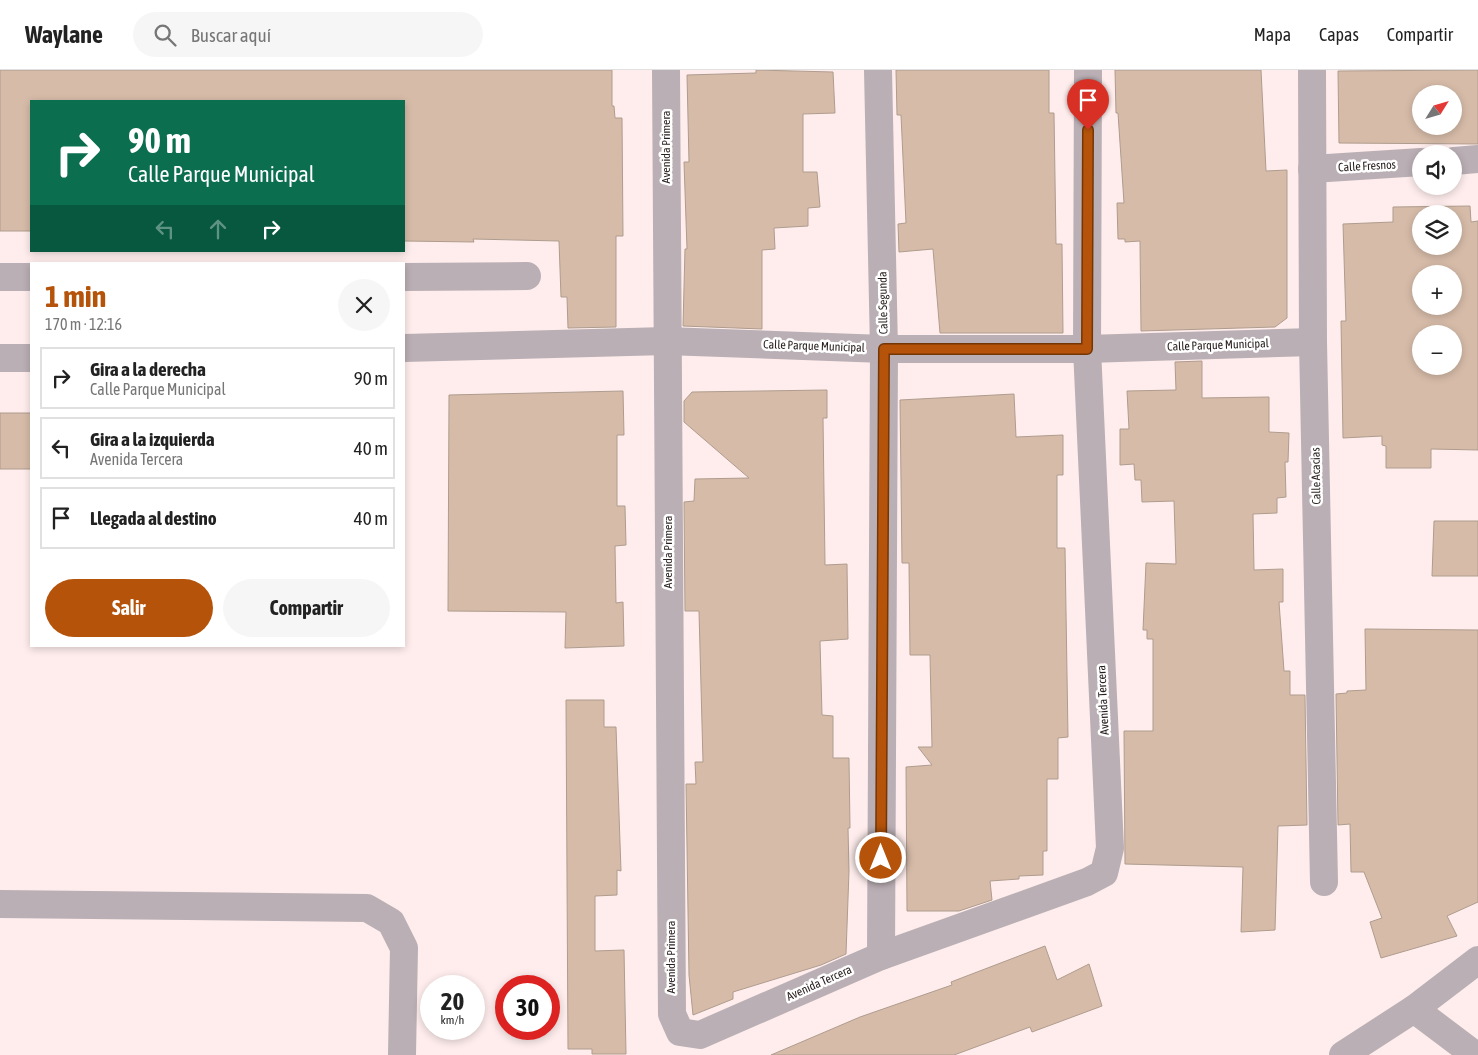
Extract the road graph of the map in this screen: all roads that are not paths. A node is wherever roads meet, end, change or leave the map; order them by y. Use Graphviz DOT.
graph roads {
  1 [pos="666,70"];
  2 [pos="878,70"];
  3 [pos="1088,70"];
  4 [pos="1312,70"];
  5 [pos="1478,159"];
  6 [pos="1462,160"];
  7 [pos="1412,163"];
  8 [pos="1312,169"];
  9 [pos="405,276"];
  10 [pos="527,276"];
  11 [pos="0,277"];
  12 [pos="30,277"];
  13 [pos="666,341"];
  14 [pos="1313,342"];
  15 [pos="405,348"];
  16 [pos="884,349"];
  17 [pos="1087,349"];
  18 [pos="0,358"];
  19 [pos="30,358"];
  20 [pos="1324,882"];
  21 [pos="0,904"];
  22 [pos="881,956"];
  23 [pos="1478,960"];
  24 [pos="1414,1009"];
  25 [pos="680,1032"];
  26 [pos="402,1055"];
  27 [pos="1343,1055"];
  28 [pos="1475,1055"];
  1 -- 13 [label="street, Avenida Primera"];
  2 -- 16 [label="street, Calle Segunda"];
  3 -- 17 [label="street, Avenida Tercera"];
  4 -- 8 [label="street, Calle Acacias"];
  5 -- 6 [label="street"];
  7 -- 8 [label="street, Calle Fresnos"];
  8 -- 14 [label="street, Calle Acacias"];
  9 -- 10 [label="street"];
  11 -- 12 [label="street"];
  13 -- 15 [label="street, Calle Parque Municipal"];
  13 -- 16 [label="street, Calle Parque Municipal"];
  13 -- 25 [label="street, Avenida Primera"];
  14 -- 17 [label="street, Calle Parque Municipal"];
  14 -- 20 [label="street, Calle Acacias"];
  16 -- 17 [label="street, Calle Parque Municipal"];
  16 -- 22 [label="street, Calle Segunda"];
  17 -- 22 [label="street, Avenida Tercera"];
  18 -- 19 [label="street"];
  21 -- 26 [label="street"];
  22 -- 25 [label="street, Avenida Tercera"];
  23 -- 24 [label="street"];
  24 -- 27 [label="street"];
  24 -- 28 [label="street"];
}
